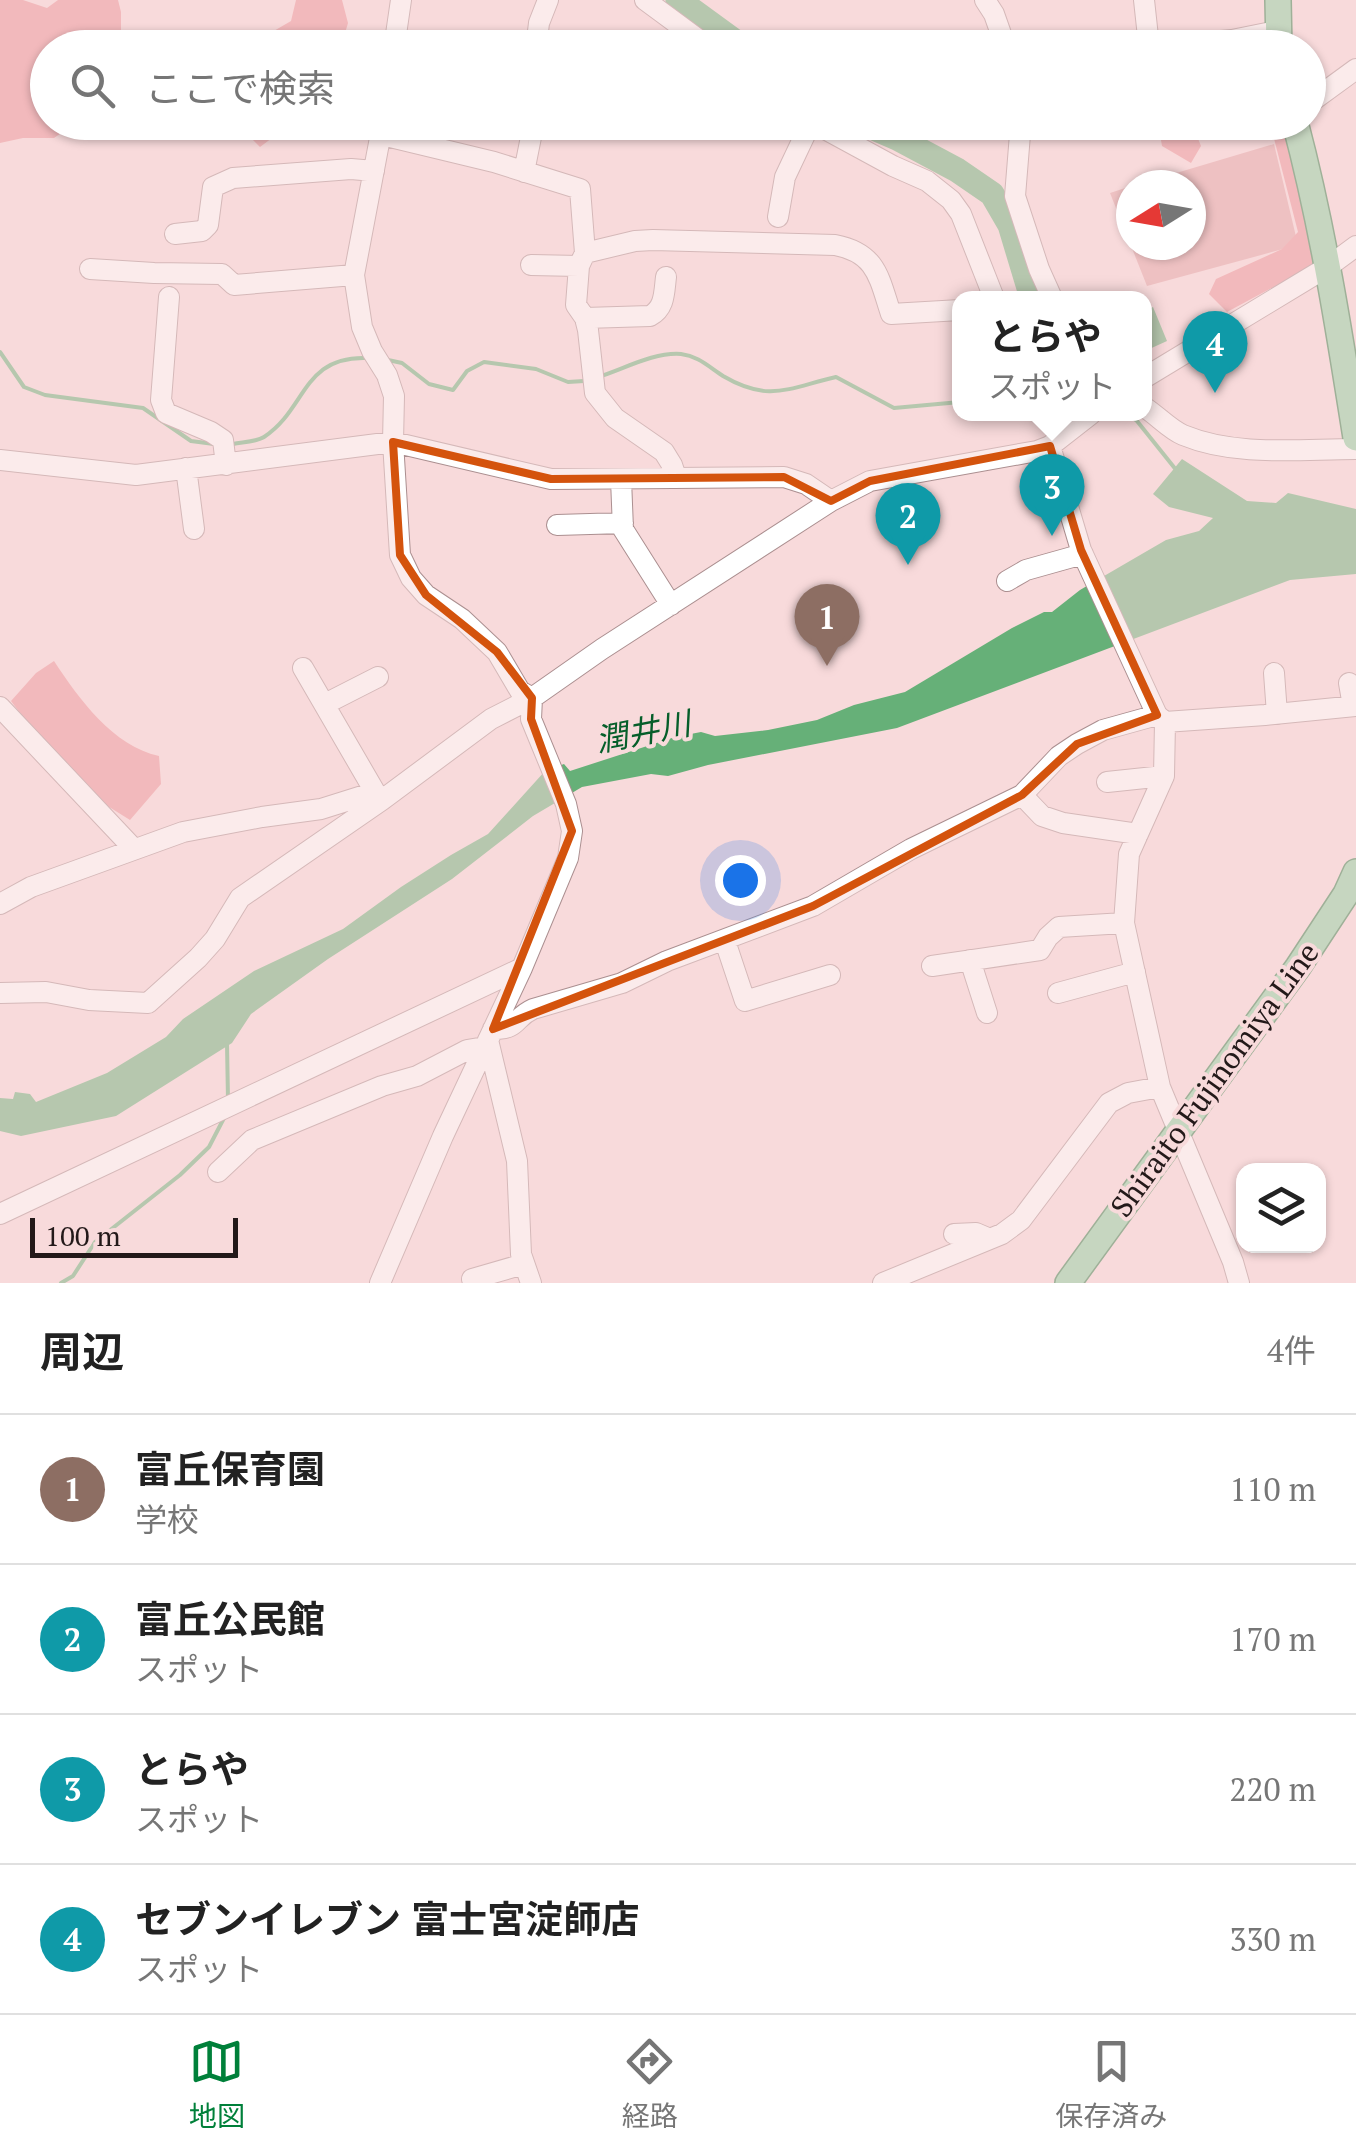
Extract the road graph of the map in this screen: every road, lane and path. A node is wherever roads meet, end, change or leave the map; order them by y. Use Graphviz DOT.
graph roads {
  1 [pos="401,0"];
  2 [pos="548,0"];
  3 [pos="645,0"];
  4 [pos="985,0"];
  5 [pos="1144,0"];
  6 [pos="1278,0"];
  7 [pos="397,30"];
  8 [pos="539,30"];
  9 [pos="686,30"];
  10 [pos="1000,30"];
  11 [pos="1145,30"];
  12 [pos="1278,30"];
  13 [pos="1356,69"];
  14 [pos="1326,89"];
  15 [pos="380,140"];
  16 [pos="418,140"];
  17 [pos="530,140"];
  18 [pos="803,140"];
  19 [pos="845,140"];
  20 [pos="1020,140"];
  21 [pos="1299,140"];
  22 [pos="374,171"];
  23 [pos="524,172"];
  24 [pos="778,217"];
  25 [pos="175,234"];
  26 [pos="1356,246"];
  27 [pos="582,259"];
  28 [pos="531,265"];
  29 [pos="1329,266"];
  30 [pos="90,270"];
  31 [pos="354,275"];
  32 [pos="666,277"];
  33 [pos="991,291"];
  34 [pos="1049,291"];
  35 [pos="169,297"];
  36 [pos="952,310"];
  37 [pos="584,318"];
  38 [pos="1152,373"];
  39 [pos="1152,412"];
  40 [pos="1074,421"];
  41 [pos="1356,438"];
  42 [pos="393,442"];
  43 [pos="1050,446"];
  44 [pos="1356,449"];
  45 [pos="225,454"];
  46 [pos="0,460"];
  47 [pos="186,468"];
  48 [pos="676,477"];
  49 [pos="620,479"];
  50 [pos="831,501"];
  51 [pos="623,523"];
  52 [pos="557,525"];
  53 [pos="194,529"];
  54 [pos="1087,562"];
  55 [pos="1007,581"];
  56 [pos="670,605"];
  57 [pos="303,668"];
  58 [pos="1274,673"];
  59 [pos="378,677"];
  60 [pos="1349,683"];
  61 [pos="532,698"];
  62 [pos="325,704"];
  63 [pos="1355,706"];
  64 [pos="0,707"];
  65 [pos="1277,714"];
  66 [pos="1161,718"];
  67 [pos="1164,776"];
  68 [pos="1107,782"];
  69 [pos="1022,795"];
  70 [pos="378,796"];
  71 [pos="1138,834"];
  72 [pos="134,849"];
  73 [pos="1353,888"];
  74 [pos="0,904"];
  75 [pos="1124,923"];
  76 [pos="725,941"];
  77 [pos="970,960"];
  78 [pos="932,966"];
  79 [pos="522,968"];
  80 [pos="1135,972"];
  81 [pos="830,975"];
  82 [pos="1058,993"];
  83 [pos="0,994"];
  84 [pos="987,1012"];
  85 [pos="489,1039"];
  86 [pos="1160,1087"];
  87 [pos="1180,1131"];
  88 [pos="218,1172"];
  89 [pos="0,1214"];
  90 [pos="954,1234"];
  91 [pos="990,1239"];
  92 [pos="528,1274"];
  93 [pos="472,1280"];
  94 [pos="380,1283"];
  95 [pos="883,1283"];
  96 [pos="1068,1283"];
  97 [pos="1240,1283"];
  1 -- 7 [label="street"];
  2 -- 8 [label="street"];
  3 -- 9 [label="street"];
  4 -- 10 [label="street"];
  5 -- 11 [label="street"];
  6 -- 12 [label="main road"];
  13 -- 14 [label="street"];
  15 -- 22 [label="street"];
  16 -- 23 [label="street"];
  17 -- 23 [label="street"];
  18 -- 24 [label="street"];
  19 -- 33 [label="street"];
  20 -- 34 [label="street"];
  21 -- 29 [label="main road"];
  22 -- 25 [label="street"];
  22 -- 31 [label="street"];
  23 -- 27 [label="street"];
  26 -- 29 [label="street"];
  27 -- 28 [label="street"];
  27 -- 36 [label="street"];
  27 -- 37 [label="street"];
  29 -- 38 [label="street"];
  29 -- 41 [label="main road"];
  30 -- 31 [label="street"];
  31 -- 42 [label="street"];
  32 -- 37 [label="street"];
  35 -- 45 [label="street"];
  37 -- 48 [label="street"];
  39 -- 44 [label="street"];
  40 -- 43 [label="street"];
  42 -- 45 [label="street"];
  42 -- 49 [label="street"];
  42 -- 61 [label="street"];
  43 -- 50 [label="street"];
  43 -- 54 [label="street"];
  45 -- 47 [label="street"];
  46 -- 47 [label="street"];
  47 -- 53 [label="street"];
  48 -- 49 [label="street"];
  48 -- 50 [label="street"];
  49 -- 51 [label="street"];
  50 -- 56 [label="street"];
  51 -- 52 [label="street"];
  51 -- 56 [label="street"];
  54 -- 55 [label="street"];
  54 -- 66 [label="street"];
  56 -- 61 [label="street"];
  57 -- 62 [label="street"];
  58 -- 65 [label="street"];
  59 -- 62 [label="street"];
  60 -- 63 [label="street"];
  61 -- 70 [label="street"];
  61 -- 79 [label="street"];
  62 -- 70 [label="street"];
  63 -- 65 [label="street"];
  64 -- 72 [label="street"];
  65 -- 66 [label="street"];
  66 -- 67 [label="street"];
  66 -- 69 [label="street"];
  67 -- 68 [label="street"];
  67 -- 71 [label="street"];
  69 -- 71 [label="street"];
  69 -- 76 [label="street"];
  70 -- 72 [label="street"];
  70 -- 83 [label="street"];
  71 -- 75 [label="street"];
  72 -- 74 [label="street"];
  73 -- 87 [label="main road, Shiraito Fujinomiya Line"];
  75 -- 77 [label="street"];
  75 -- 80 [label="street"];
  76 -- 81 [label="street"];
  76 -- 85 [label="street"];
  77 -- 78 [label="street"];
  77 -- 84 [label="street"];
  79 -- 85 [label="street"];
  79 -- 89 [label="street"];
  80 -- 82 [label="street"];
  80 -- 86 [label="street"];
  85 -- 88 [label="street"];
  85 -- 92 [label="street"];
  85 -- 94 [label="street"];
  86 -- 87 [label="street"];
  86 -- 91 [label="street"];
  87 -- 96 [label="main road, Shiraito Fujinomiya Line"];
  87 -- 97 [label="street"];
  90 -- 91 [label="street"];
  91 -- 95 [label="street"];
  92 -- 93 [label="street"];
}
